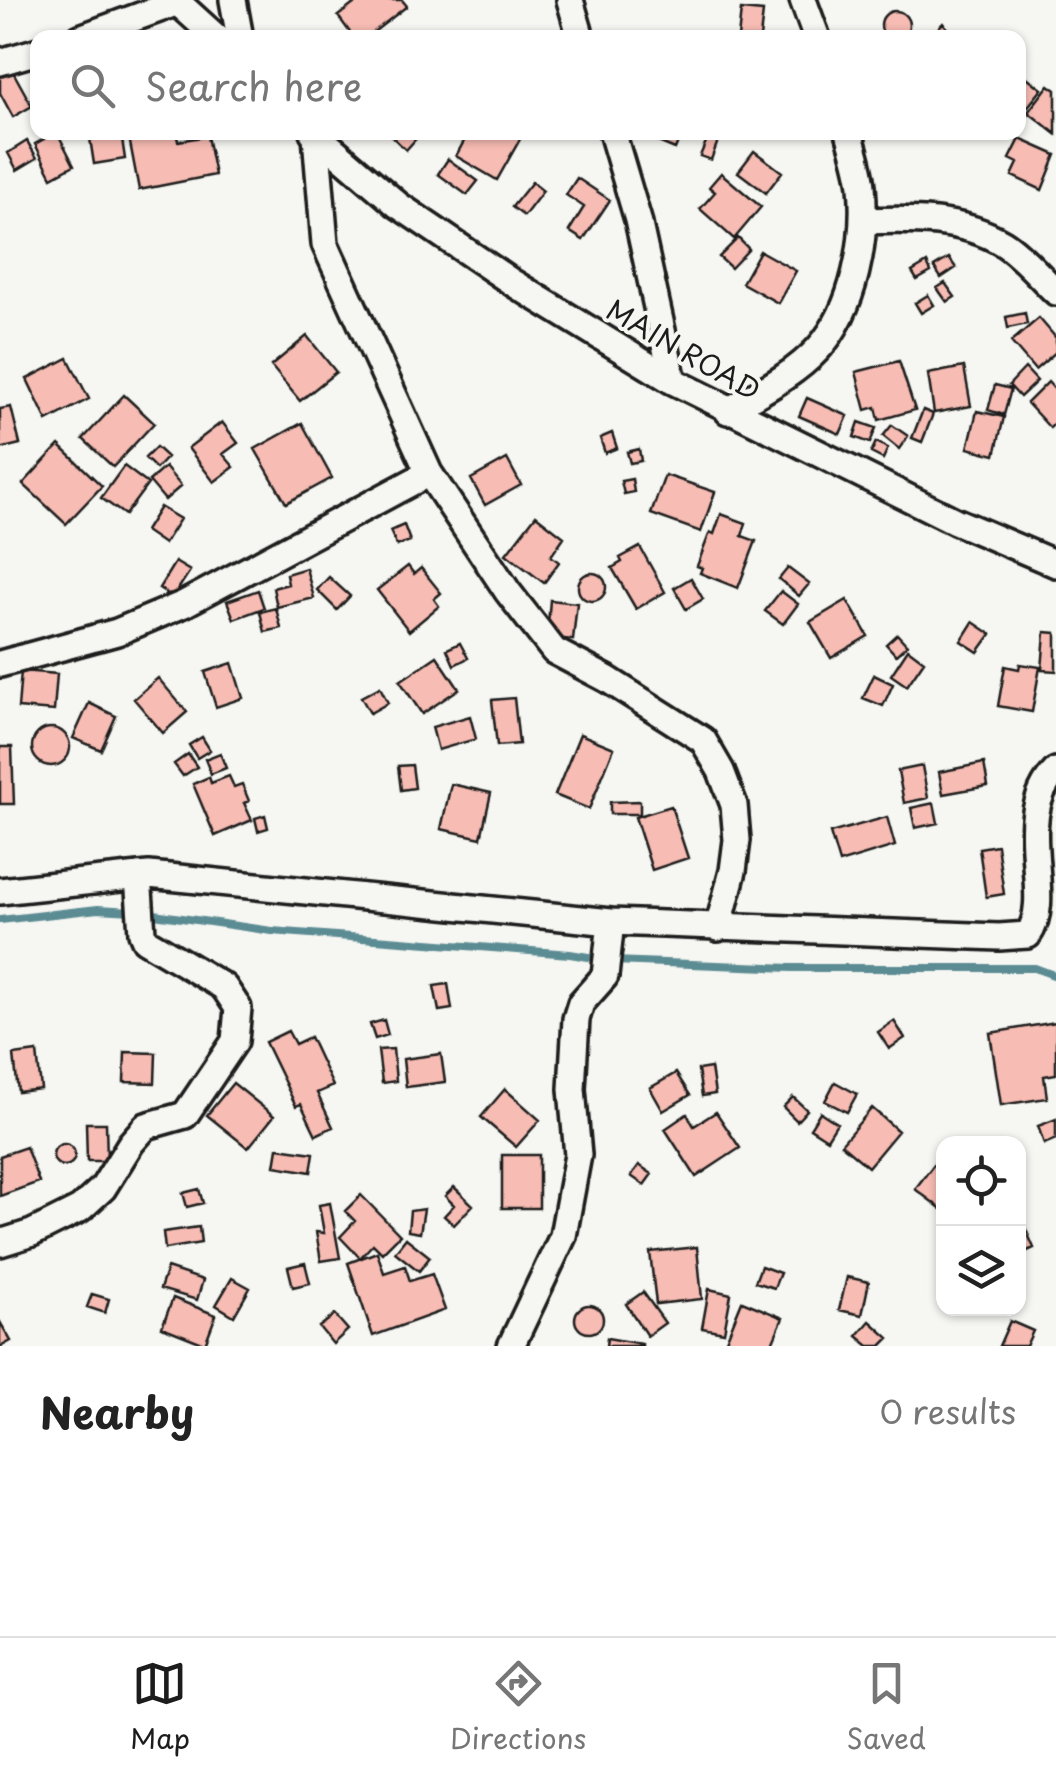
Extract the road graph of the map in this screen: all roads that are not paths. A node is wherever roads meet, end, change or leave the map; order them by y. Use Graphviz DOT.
graph roads {
  1 [pos="233,0"];
  2 [pos="570,0"];
  3 [pos="803,0"];
  4 [pos="176,1"];
  5 [pos="101,30"];
  6 [pos="208,30"];
  7 [pos="239,30"];
  8 [pos="579,30"];
  9 [pos="814,30"];
  10 [pos="30,53"];
  11 [pos="0,62"];
  12 [pos="316,140"];
  13 [pos="322,140"];
  14 [pos="614,140"];
  15 [pos="852,140"];
  16 [pos="864,222"];
  17 [pos="1056,292"];
  18 [pos="674,381"];
  19 [pos="728,411"];
  20 [pos="430,472"];
  21 [pos="1056,564"];
  22 [pos="0,664"];
  23 [pos="1056,771"];
  24 [pos="138,888"];
  25 [pos="0,891"];
  26 [pos="718,928"];
  27 [pos="610,931"];
  28 [pos="0,1243"];
  29 [pos="511,1346"];
  1 -- 7 [label="street"];
  2 -- 8 [label="street"];
  3 -- 9 [label="street"];
  4 -- 5 [label="street"];
  4 -- 6 [label="street"];
  10 -- 11 [label="street"];
  12 -- 20 [label="street"];
  13 -- 18 [label="street, MAIN ROAD"];
  14 -- 18 [label="street"];
  15 -- 16 [label="street"];
  16 -- 17 [label="street"];
  16 -- 19 [label="street"];
  18 -- 19 [label="street, MAIN ROAD"];
  19 -- 21 [label="street, MAIN ROAD"];
  20 -- 22 [label="street"];
  20 -- 26 [label="street"];
  23 -- 26 [label="street"];
  24 -- 25 [label="street"];
  24 -- 27 [label="street"];
  24 -- 28 [label="street"];
  26 -- 27 [label="street"];
  27 -- 29 [label="street"];
}
